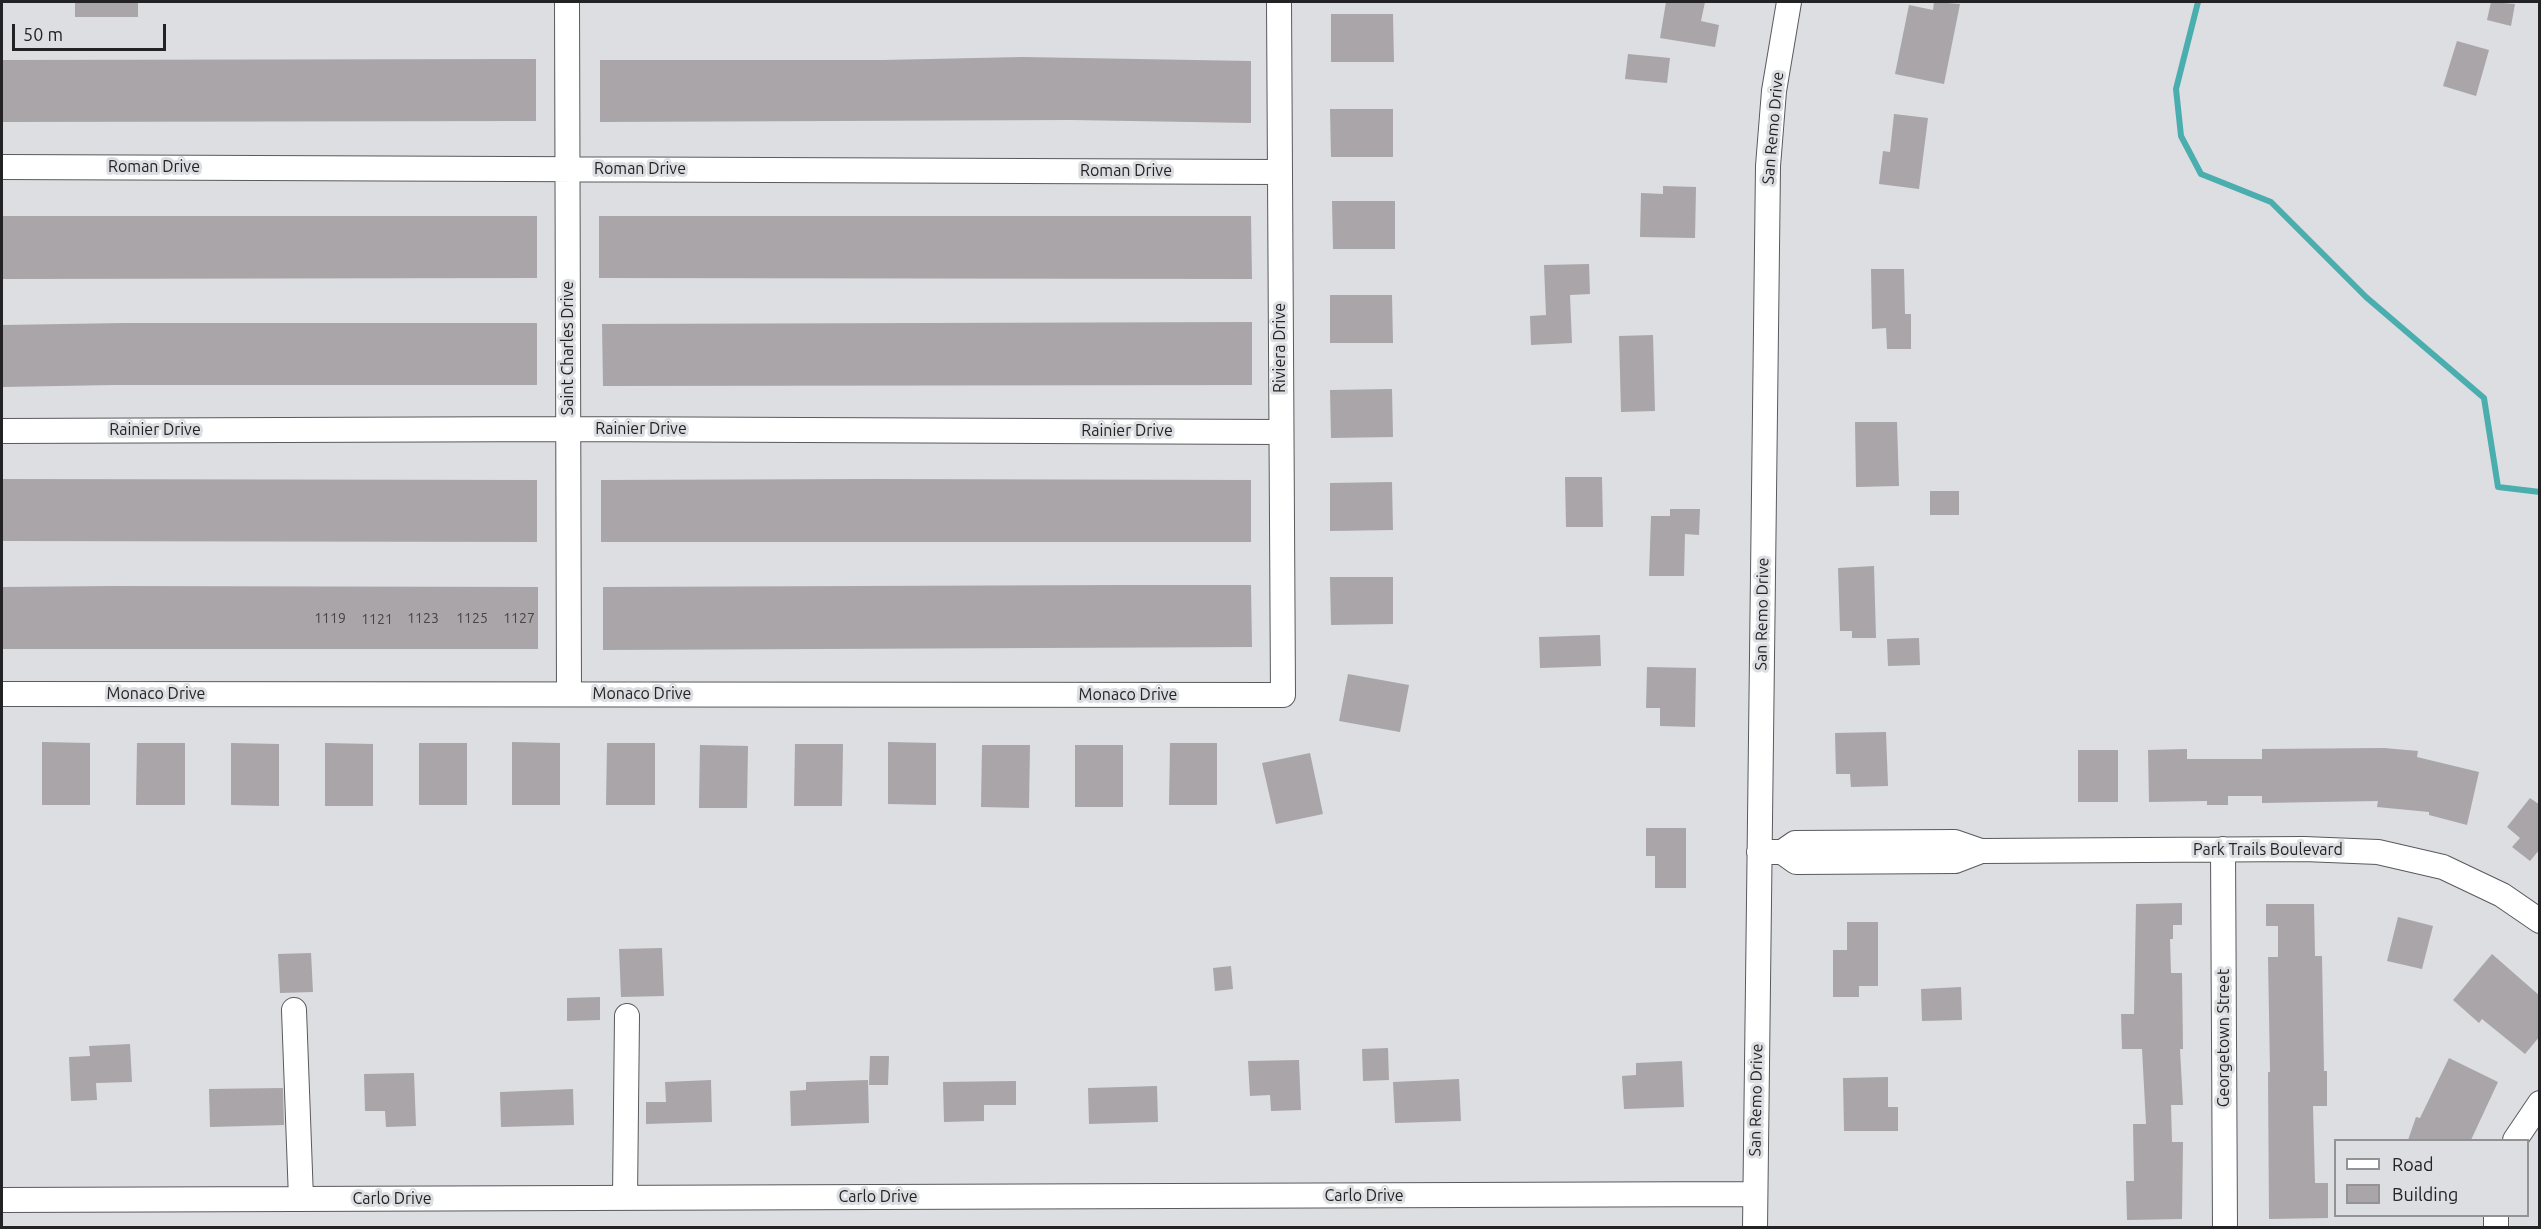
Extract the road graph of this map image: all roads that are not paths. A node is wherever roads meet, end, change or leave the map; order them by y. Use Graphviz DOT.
graph roads {
  1 [pos="567,2"];
  2 [pos="1279,2"];
  3 [pos="1789,2"];
  4 [pos="2,167"];
  5 [pos="568,169"];
  6 [pos="1280,172"];
  7 [pos="568,429"];
  8 [pos="2,431"];
  9 [pos="1280,432"];
  10 [pos="2,694"];
  11 [pos="568,694"];
  12 [pos="1283,695"];
  13 [pos="2223,849"];
  14 [pos="1770,852"];
  15 [pos="2540,921"];
  16 [pos="294,1010"];
  17 [pos="627,1016"];
  18 [pos="2540,1103"];
  19 [pos="2516,1139"];
  20 [pos="1755,1194"];
  21 [pos="625,1198"];
  22 [pos="301,1199"];
  23 [pos="2,1200"];
  24 [pos="1755,1227"];
  25 [pos="2225,1227"];
  1 -- 5 [label="street, Saint Charles Drive"];
  2 -- 6 [label="street, Riviera Drive"];
  3 -- 14 [label="street, San Remo Drive"];
  4 -- 5 [label="street, Roman Drive"];
  5 -- 6 [label="street, Roman Drive"];
  5 -- 7 [label="street, Saint Charles Drive"];
  6 -- 9 [label="street, Riviera Drive"];
  7 -- 8 [label="street, Rainier Drive"];
  7 -- 9 [label="street, Rainier Drive"];
  7 -- 11 [label="street, Saint Charles Drive"];
  9 -- 12 [label="street, Riviera Drive"];
  10 -- 11 [label="street, Monaco Drive"];
  11 -- 12 [label="street, Monaco Drive"];
  13 -- 14 [label="street, Park Trails Boulevard"];
  13 -- 15 [label="street, Park Trails Boulevard"];
  13 -- 25 [label="street, Georgetown Street"];
  14 -- 20 [label="street, San Remo Drive"];
  16 -- 22 [label="street"];
  17 -- 21 [label="street"];
  18 -- 19 [label="street"];
  20 -- 21 [label="street, Carlo Drive"];
  20 -- 24 [label="street, San Remo Drive"];
  21 -- 22 [label="street, Carlo Drive"];
  22 -- 23 [label="street, Carlo Drive"];
}
